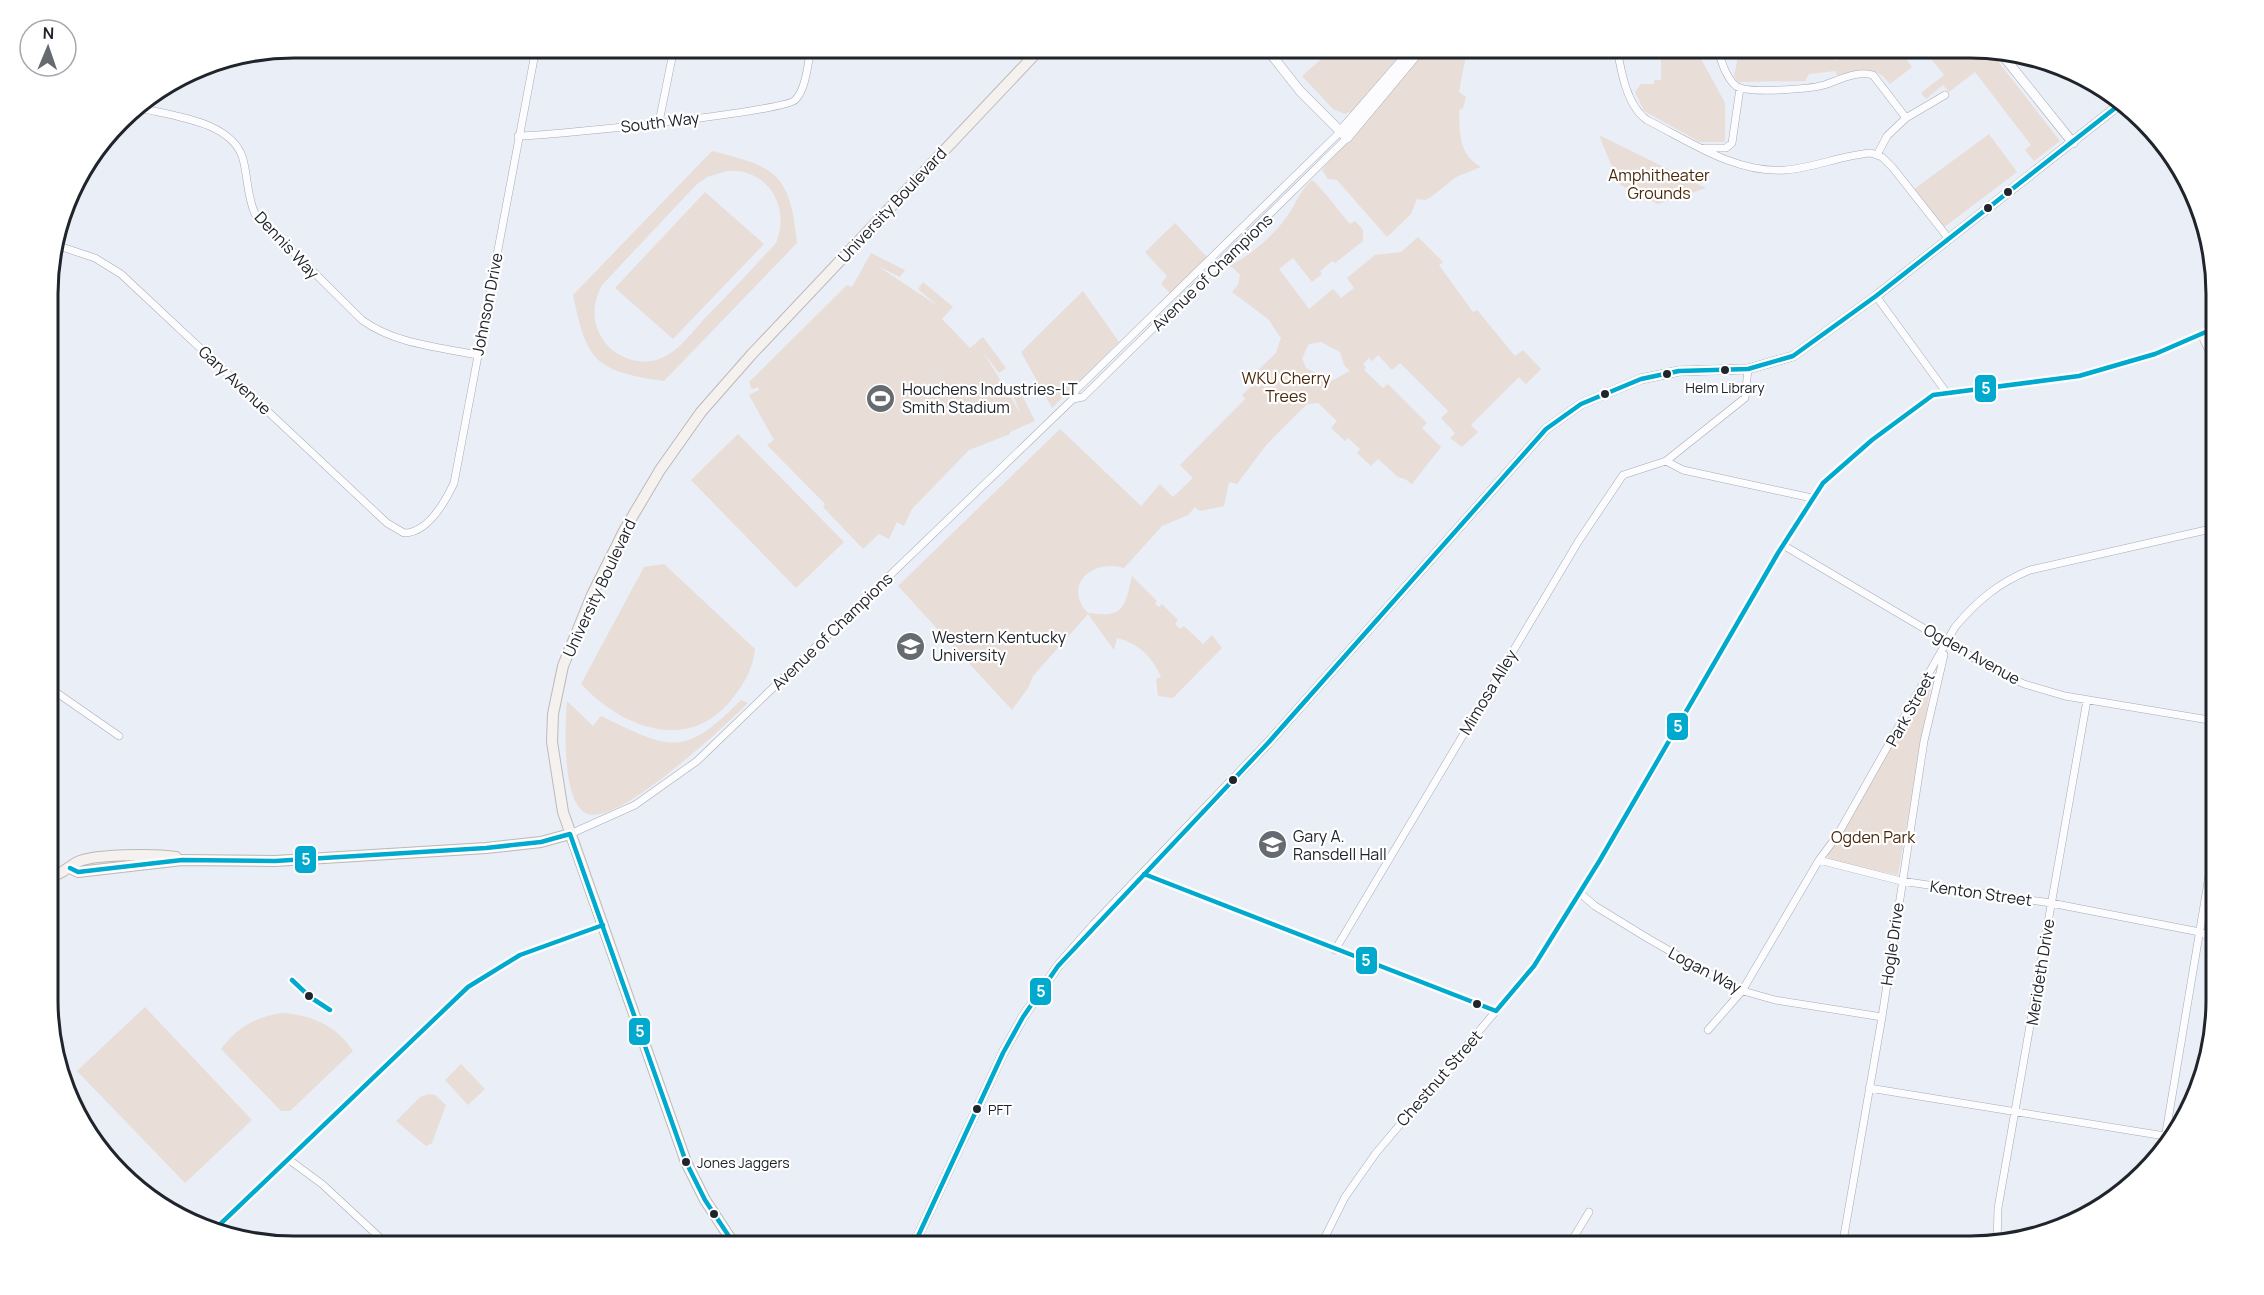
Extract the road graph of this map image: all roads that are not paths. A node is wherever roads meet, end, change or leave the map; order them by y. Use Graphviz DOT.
graph roads {
  1 [pos="534,58"];
  2 [pos="672,58"];
  3 [pos="808,58"];
  4 [pos="1032,58"];
  5 [pos="1274,58"];
  6 [pos="1405,58"];
  7 [pos="1413,58"];
  8 [pos="1620,58"];
  9 [pos="1721,58"];
  10 [pos="2008,62"];
  11 [pos="1740,88"];
  12 [pos="1945,95"];
  13 [pos="2115,108"];
  14 [pos="147,110"];
  15 [pos="1906,118"];
  16 [pos="659,122"];
  17 [pos="1343,135"];
  18 [pos="518,136"];
  19 [pos="2073,143"];
  20 [pos="1701,147"];
  21 [pos="1876,155"];
  22 [pos="1949,239"];
  23 [pos="63,247"];
  24 [pos="1876,296"];
  25 [pos="2206,334"];
  26 [pos="2202,336"];
  27 [pos="2206,344"];
  28 [pos="478,355"];
  29 [pos="1748,369"];
  30 [pos="1946,392"];
  31 [pos="1666,461"];
  32 [pos="1812,498"];
  33 [pos="2206,530"];
  34 [pos="399,531"];
  35 [pos="1783,545"];
  36 [pos="1948,642"];
  37 [pos="58,694"];
  38 [pos="2087,700"];
  39 [pos="2206,719"];
  40 [pos="119,736"];
  41 [pos="570,834"];
  42 [pos="1819,860"];
  43 [pos="58,873"];
  44 [pos="1144,874"];
  45 [pos="1901,881"];
  46 [pos="1580,892"];
  47 [pos="2206,894"];
  48 [pos="2051,903"];
  49 [pos="603,925"];
  50 [pos="2199,932"];
  51 [pos="2206,933"];
  52 [pos="1335,950"];
  53 [pos="1742,991"];
  54 [pos="1496,1011"];
  55 [pos="1881,1017"];
  56 [pos="1708,1029"];
  57 [pos="1869,1088"];
  58 [pos="2016,1112"];
  59 [pos="2166,1133"];
  60 [pos="2163,1136"];
  61 [pos="288,1159"];
  62 [pos="1588,1212"];
  63 [pos="221,1225"];
  64 [pos="1997,1234"];
  65 [pos="378,1236"];
  66 [pos="728,1236"];
  67 [pos="918,1236"];
  68 [pos="1326,1236"];
  69 [pos="1574,1236"];
  70 [pos="1844,1236"];
  1 -- 18 [label="street, Johnson Drive"];
  2 -- 16 [label="street"];
  3 -- 16 [label="street, South Way"];
  4 -- 41 [label="main road, University Boulevard"];
  5 -- 17 [label="street"];
  6 -- 17 [label="street"];
  7 -- 17 [label="street"];
  8 -- 20 [label="street"];
  9 -- 11 [label="street"];
  10 -- 19 [label="street"];
  11 -- 15 [label="street"];
  11 -- 20 [label="street"];
  12 -- 15 [label="street"];
  13 -- 19 [label="street"];
  14 -- 28 [label="street, Dennis Way"];
  15 -- 21 [label="street"];
  16 -- 18 [label="street, South Way"];
  17 -- 41 [label="street, Avenue of Champions"];
  18 -- 28 [label="street, Johnson Drive"];
  19 -- 22 [label="street"];
  20 -- 21 [label="street"];
  21 -- 22 [label="street"];
  22 -- 24 [label="street"];
  23 -- 34 [label="street, Gary Avenue"];
  24 -- 29 [label="street"];
  24 -- 30 [label="street"];
  25 -- 26 [label="street, Chestnut Street"];
  26 -- 27 [label="street"];
  26 -- 30 [label="street, Chestnut Street"];
  28 -- 34 [label="street, Johnson Drive"];
  29 -- 31 [label="street, Mimosa Alley"];
  29 -- 44 [label="street"];
  30 -- 32 [label="street, Chestnut Street"];
  31 -- 32 [label="street"];
  31 -- 52 [label="street, Mimosa Alley"];
  32 -- 35 [label="street, Chestnut Street"];
  33 -- 36 [label="street, Park Street"];
  35 -- 36 [label="street, Ogden Avenue"];
  35 -- 46 [label="street, Chestnut Street"];
  36 -- 38 [label="street, Ogden Avenue"];
  36 -- 42 [label="street, Park Street"];
  36 -- 45 [label="street, Hogle Drive"];
  37 -- 40 [label="street"];
  38 -- 39 [label="street, Ogden Avenue"];
  38 -- 48 [label="street, Merideth Drive"];
  41 -- 43 [label="main road"];
  41 -- 49 [label="main road, University Boulevard"];
  42 -- 45 [label="street, Kenton Street"];
  42 -- 53 [label="street, Park Street"];
  44 -- 52 [label="street"];
  44 -- 67 [label="street"];
  45 -- 48 [label="street, Kenton Street"];
  45 -- 55 [label="street, Hogle Drive"];
  46 -- 53 [label="street, Logan Way"];
  46 -- 54 [label="street, Chestnut Street"];
  47 -- 50 [label="street"];
  48 -- 50 [label="street, Kenton Street"];
  48 -- 58 [label="street, Merideth Drive"];
  49 -- 61 [label="street"];
  49 -- 66 [label="main road, University Boulevard"];
  50 -- 51 [label="street, Kenton Street"];
  50 -- 59 [label="street"];
  52 -- 54 [label="street"];
  53 -- 55 [label="street, Logan Way"];
  53 -- 56 [label="street, Park Street"];
  54 -- 68 [label="street, Chestnut Street"];
  55 -- 57 [label="street, Hogle Drive"];
  57 -- 58 [label="street"];
  57 -- 70 [label="street, Hogle Drive"];
  58 -- 60 [label="street"];
  58 -- 64 [label="street, Merideth Drive"];
  61 -- 63 [label="street"];
  61 -- 65 [label="street"];
  62 -- 69 [label="street"];
}
